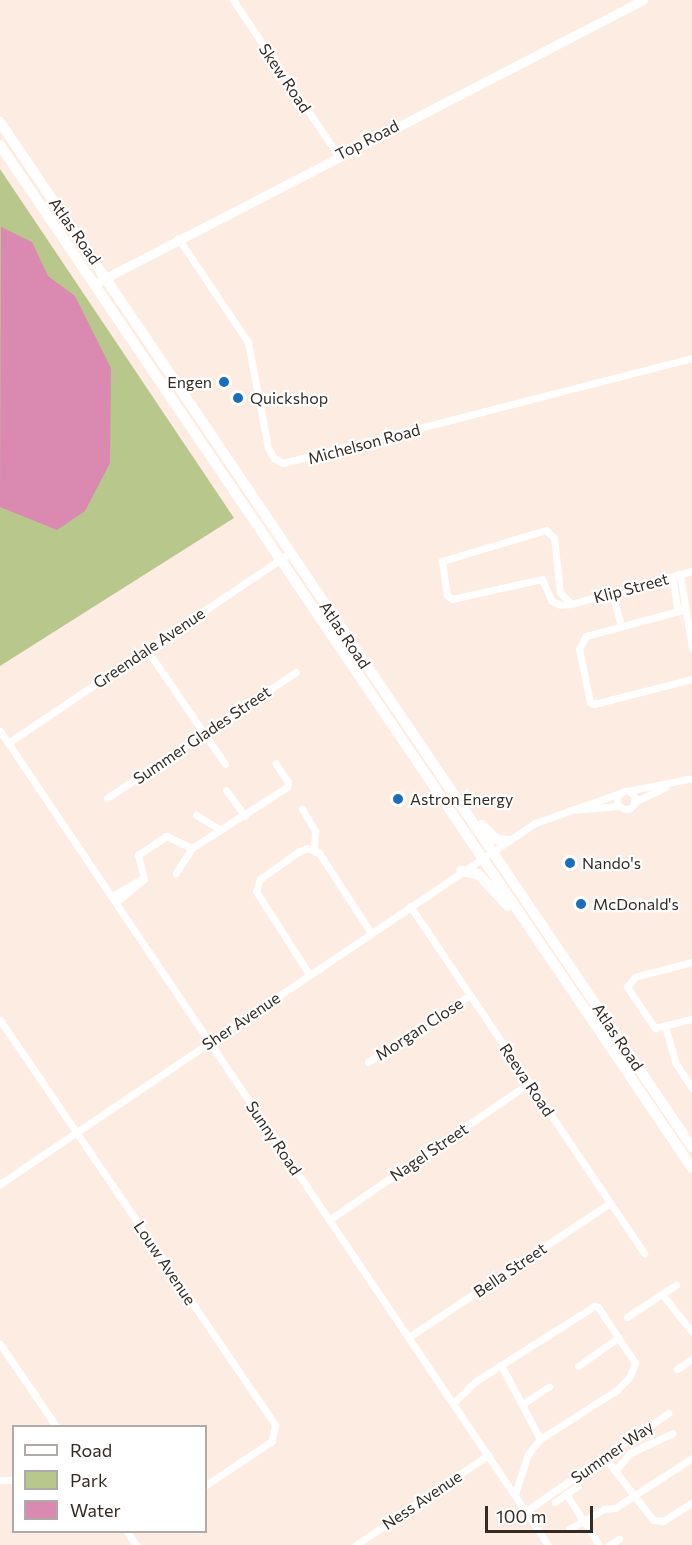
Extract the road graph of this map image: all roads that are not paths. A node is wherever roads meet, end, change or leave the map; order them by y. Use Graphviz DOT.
graph roads {
  1 [pos="233,0"];
  2 [pos="643,0"];
  3 [pos="0,122"];
  4 [pos="0,146"];
  5 [pos="338,155"];
  6 [pos="178,238"];
  7 [pos="106,277"];
  8 [pos="94,284"];
  9 [pos="692,358"];
  10 [pos="290,553"];
  11 [pos="280,560"];
  12 [pos="692,571"];
  13 [pos="680,574"];
  14 [pos="672,577"];
  15 [pos="614,601"];
  16 [pos="570,604"];
  17 [pos="682,610"];
  18 [pos="621,627"];
  19 [pos="692,648"];
  20 [pos="147,650"];
  21 [pos="296,672"];
  22 [pos="692,679"];
  23 [pos="0,731"];
  24 [pos="204,734"];
  25 [pos="8,743"];
  26 [pos="225,764"];
  27 [pos="276,764"];
  28 [pos="689,779"];
  29 [pos="226,790"];
  30 [pos="623,792"];
  31 [pos="107,798"];
  32 [pos="459,801"];
  33 [pos="634,802"];
  34 [pos="619,806"];
  35 [pos="302,809"];
  36 [pos="567,810"];
  37 [pos="196,815"];
  38 [pos="245,816"];
  39 [pos="221,830"];
  40 [pos="508,841"];
  41 [pos="192,848"];
  42 [pos="314,849"];
  43 [pos="492,851"];
  44 [pos="482,858"];
  45 [pos="461,871"];
  46 [pos="176,873"];
  47 [pos="114,899"];
  48 [pos="410,906"];
  49 [pos="530,927"];
  50 [pos="371,933"];
  51 [pos="692,962"];
  52 [pos="309,974"];
  53 [pos="470,995"];
  54 [pos="692,1019"];
  55 [pos="0,1020"];
  56 [pos="665,1026"];
  57 [pos="210,1042"];
  58 [pos="368,1062"];
  59 [pos="530,1083"];
  60 [pos="692,1088"];
  61 [pos="77,1133"];
  62 [pos="688,1149"];
  63 [pos="692,1168"];
  64 [pos="0,1184"];
  65 [pos="610,1203"];
  66 [pos="329,1220"];
  67 [pos="644,1253"];
  68 [pos="676,1285"];
  69 [pos="662,1294"];
  70 [pos="627,1317"];
  71 [pos="692,1332"];
  72 [pos="409,1336"];
  73 [pos="619,1337"];
  74 [pos="0,1344"];
  75 [pos="692,1359"];
  76 [pos="501,1365"];
  77 [pos="578,1366"];
  78 [pos="677,1369"];
  79 [pos="549,1387"];
  80 [pos="453,1403"];
  81 [pos="524,1403"];
  82 [pos="668,1413"];
  83 [pos="55,1425"];
  84 [pos="673,1433"];
  85 [pos="540,1439"];
  86 [pos="488,1455"];
  87 [pos="692,1458"];
  88 [pos="609,1463"];
  89 [pos="615,1471"];
  90 [pos="207,1484"];
  91 [pos="578,1486"];
  92 [pos="515,1494"];
  93 [pos="566,1494"];
  94 [pos="634,1496"];
  95 [pos="555,1502"];
  96 [pos="692,1503"];
  97 [pos="526,1511"];
  98 [pos="584,1521"];
  99 [pos="569,1529"];
  100 [pos="131,1533"];
  101 [pos="619,1539"];
  102 [pos="136,1545"];
  103 [pos="356,1545"];
  104 [pos="548,1545"];
  105 [pos="599,1545"];
  106 [pos="609,1545"];
  1 -- 5 [label="street, Skew Road"];
  2 -- 5 [label="street, Top Road"];
  3 -- 7 [label="main road, Atlas Road"];
  4 -- 8 [label="main road, Atlas Road"];
  5 -- 6 [label="street, Top Road"];
  6 -- 7 [label="street, Top Road"];
  6 -- 9 [label="street, Michelson Road"];
  7 -- 8 [label="street, Top Road"];
  7 -- 10 [label="main road, Atlas Road"];
  8 -- 11 [label="main road, Atlas Road"];
  10 -- 11 [label="street, Greendale Avenue"];
  10 -- 32 [label="main road, Atlas Road"];
  11 -- 20 [label="street, Greendale Avenue"];
  11 -- 44 [label="main road, Atlas Road"];
  12 -- 13 [label="street, Klip Street"];
  13 -- 14 [label="street, Klip Street"];
  13 -- 17 [label="street"];
  14 -- 16 [label="street, Klip Street"];
  14 -- 17 [label="street"];
  15 -- 18 [label="street"];
  16 -- 16 [label="street"];
  17 -- 18 [label="street"];
  17 -- 19 [label="street"];
  18 -- 22 [label="street"];
  20 -- 24 [label="street"];
  20 -- 25 [label="street, Greendale Avenue"];
  21 -- 24 [label="street, Summer Glades Street"];
  23 -- 25 [label="street, Sunny Road"];
  24 -- 26 [label="street"];
  24 -- 31 [label="street, Summer Glades Street"];
  25 -- 47 [label="street, Sunny Road"];
  27 -- 38 [label="street"];
  28 -- 30 [label="street"];
  28 -- 33 [label="street"];
  29 -- 38 [label="street"];
  30 -- 33 [label="street"];
  30 -- 34 [label="street"];
  30 -- 36 [label="street"];
  32 -- 40 [label="main road"];
  32 -- 43 [label="main road, Atlas Road"];
  33 -- 34 [label="street"];
  34 -- 36 [label="street"];
  35 -- 42 [label="street"];
  36 -- 40 [label="street, Sher Avenue"];
  37 -- 39 [label="street"];
  38 -- 39 [label="street"];
  39 -- 41 [label="street"];
  40 -- 43 [label="street, Sher Avenue"];
  41 -- 46 [label="street"];
  41 -- 47 [label="street"];
  42 -- 50 [label="street"];
  42 -- 52 [label="street"];
  43 -- 44 [label="street, Sher Avenue"];
  43 -- 62 [label="main road, Atlas Road"];
  44 -- 45 [label="street, Sher Avenue"];
  44 -- 49 [label="main road, Atlas Road"];
  45 -- 48 [label="street, Sher Avenue"];
  45 -- 49 [label="main road"];
  47 -- 57 [label="street, Sunny Road"];
  48 -- 50 [label="street, Sher Avenue"];
  48 -- 53 [label="street, Reeva Road"];
  49 -- 62 [label="main road, Atlas Road"];
  50 -- 52 [label="street, Sher Avenue"];
  51 -- 56 [label="street"];
  52 -- 57 [label="street, Sher Avenue"];
  53 -- 58 [label="street, Morgan Close"];
  53 -- 59 [label="street, Reeva Road"];
  54 -- 56 [label="street"];
  55 -- 61 [label="street, Louw Avenue"];
  56 -- 60 [label="street"];
  57 -- 61 [label="street, Sher Avenue"];
  57 -- 66 [label="street, Sunny Road"];
  59 -- 65 [label="street, Reeva Road"];
  59 -- 66 [label="street, Nagel Street"];
  61 -- 64 [label="street, Sher Avenue"];
  61 -- 90 [label="street, Louw Avenue"];
  62 -- 63 [label="main road, Atlas Road"];
  65 -- 67 [label="street, Reeva Road"];
  65 -- 72 [label="street, Bella Street"];
  66 -- 72 [label="street, Sunny Road"];
  68 -- 69 [label="street"];
  69 -- 70 [label="street"];
  69 -- 71 [label="street"];
  72 -- 80 [label="street, Sunny Road"];
  73 -- 76 [label="street"];
  73 -- 77 [label="street"];
  73 -- 85 [label="street"];
  74 -- 83 [label="street"];
  75 -- 78 [label="street"];
  76 -- 80 [label="street"];
  76 -- 81 [label="street"];
  79 -- 81 [label="street"];
  80 -- 86 [label="street, Sunny Road"];
  81 -- 85 [label="street"];
  82 -- 97 [label="street, Summer Way"];
  84 -- 89 [label="street"];
  85 -- 92 [label="street"];
  86 -- 92 [label="street, Sunny Road"];
  86 -- 103 [label="street, Ness Avenue"];
  87 -- 94 [label="street"];
  88 -- 89 [label="street"];
  89 -- 94 [label="street"];
  91 -- 93 [label="street"];
  92 -- 97 [label="street, Sunny Road"];
  93 -- 95 [label="street"];
  93 -- 98 [label="street"];
  94 -- 96 [label="street"];
  94 -- 98 [label="street"];
  97 -- 104 [label="street, Sunny Road"];
  98 -- 99 [label="street"];
  98 -- 105 [label="street"];
  100 -- 102 [label="street"];
  101 -- 106 [label="street"];
}
